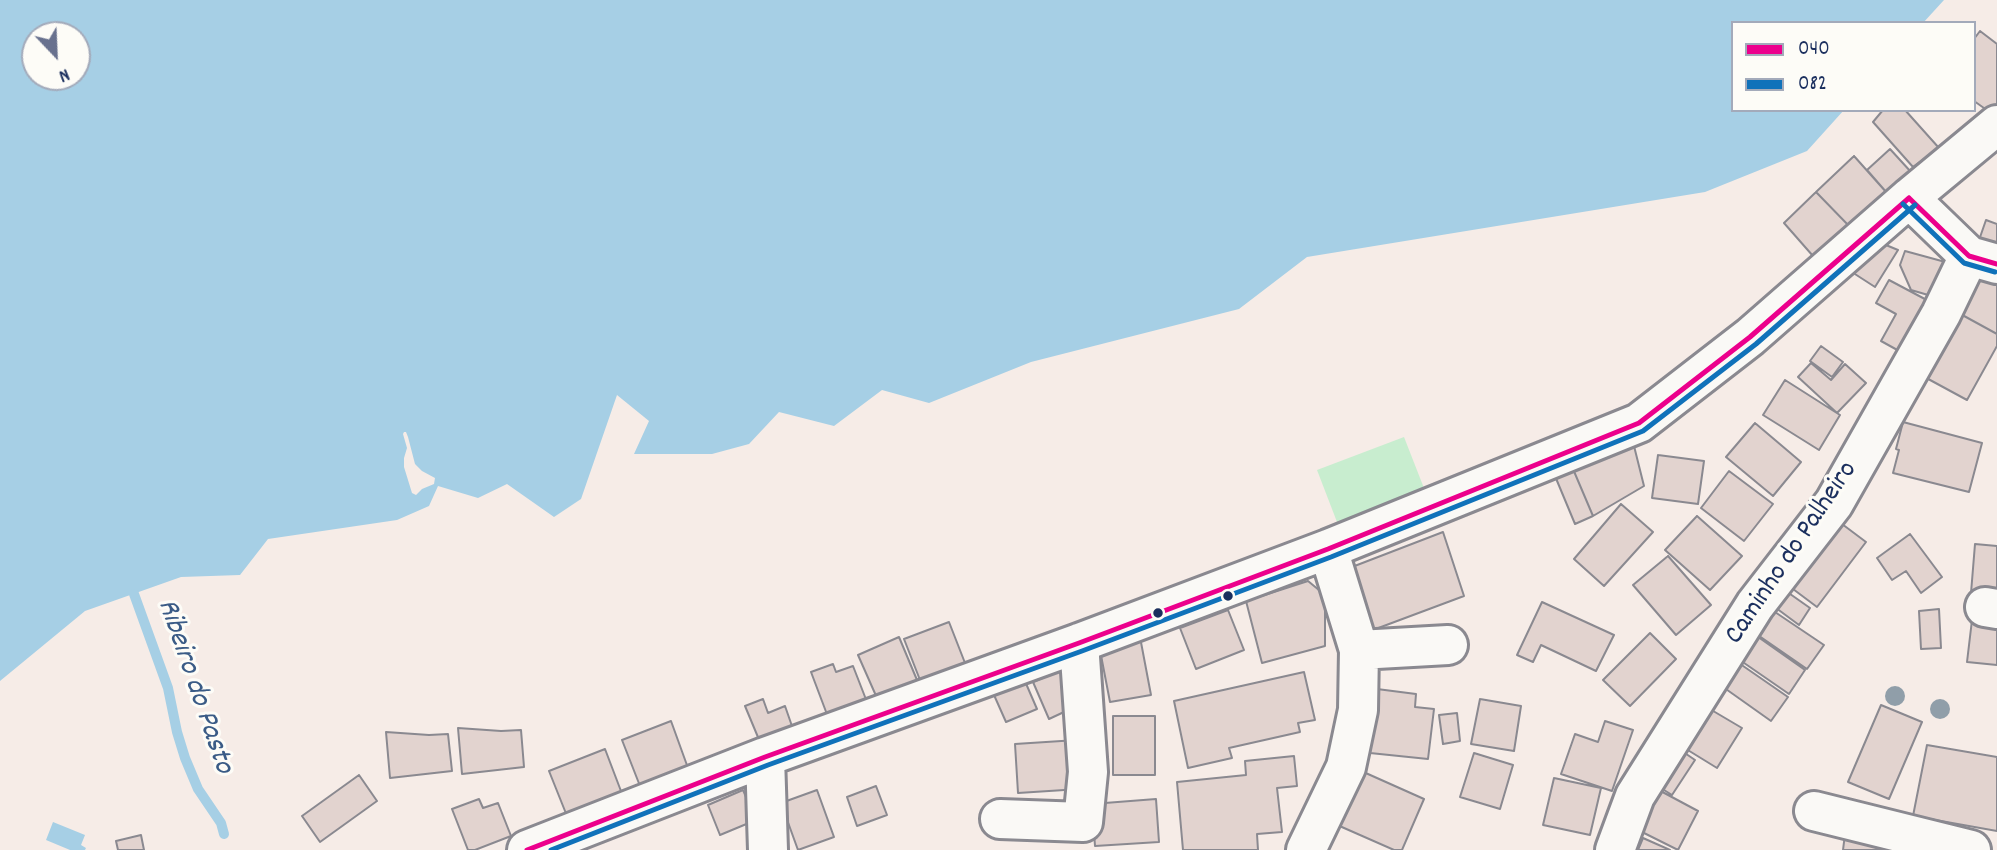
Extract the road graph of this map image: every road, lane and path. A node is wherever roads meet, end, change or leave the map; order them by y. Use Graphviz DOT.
graph roads {
  1 [pos="1997,125"];
  2 [pos="1909,198"];
  3 [pos="1983,260"];
  4 [pos="1328,549"];
  5 [pos="1079,643"];
  6 [pos="1448,645"];
  7 [pos="1359,650"];
  8 [pos="765,757"];
  9 [pos="1814,811"];
  10 [pos="1000,818"];
  11 [pos="527,850"];
  12 [pos="768,850"];
  13 [pos="1307,850"];
  14 [pos="1615,850"];
  15 [pos="1971,850"];
  1 -- 2 [label="street"];
  2 -- 3 [label="street"];
  2 -- 4 [label="street"];
  3 -- 14 [label="street, Caminho do Palheiro"];
  4 -- 5 [label="street"];
  4 -- 7 [label="street"];
  5 -- 8 [label="street"];
  5 -- 10 [label="street"];
  6 -- 7 [label="street"];
  7 -- 13 [label="street"];
  8 -- 11 [label="street"];
  8 -- 12 [label="street"];
  9 -- 15 [label="street"];
}
